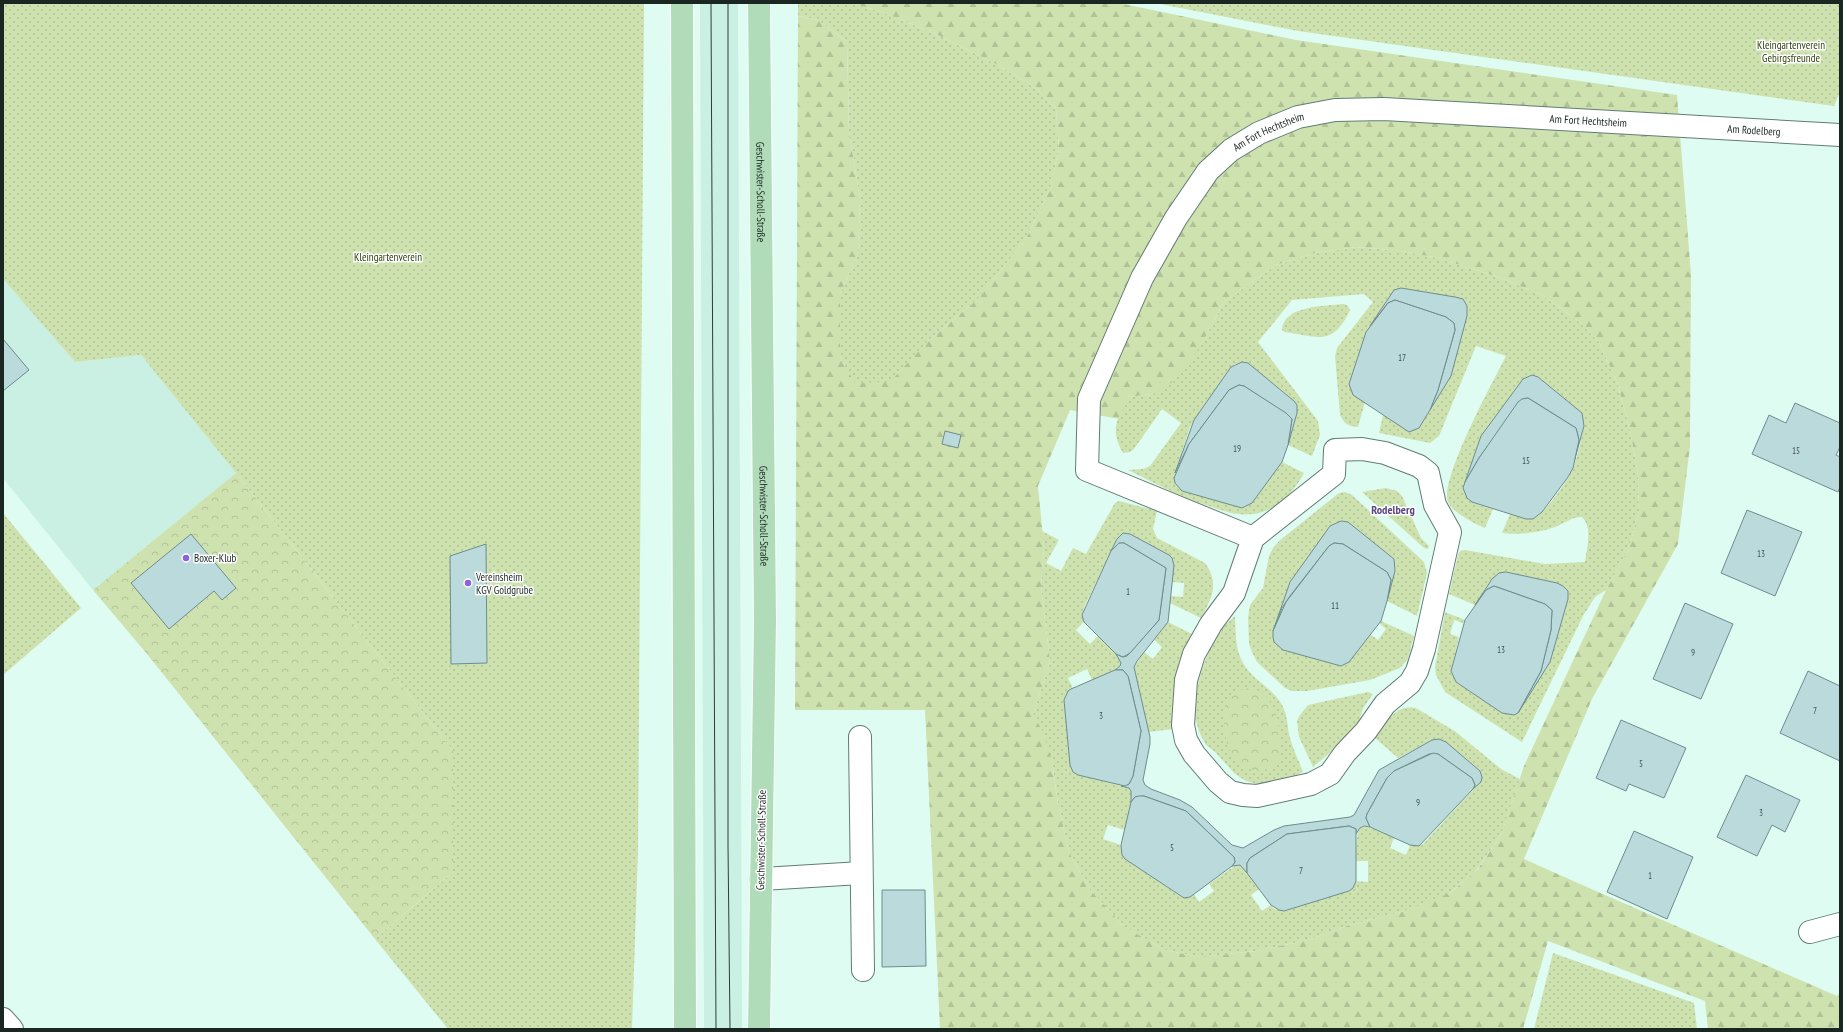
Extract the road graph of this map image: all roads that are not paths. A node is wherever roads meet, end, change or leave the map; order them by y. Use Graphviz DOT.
graph roads {
  1 [pos="682,3"];
  2 [pos="758,3"];
  3 [pos="1667,126"];
  4 [pos="1840,135"];
  5 [pos="1253,538"];
  6 [pos="860,737"];
  7 [pos="861,873"];
  8 [pos="761,879"];
  9 [pos="1840,924"];
  10 [pos="1810,932"];
  11 [pos="863,970"];
  12 [pos="3,1019"];
  13 [pos="12,1029"];
  14 [pos="685,1029"];
  15 [pos="759,1029"];
  1 -- 14 [label="main road"];
  2 -- 8 [label="main road, Geschwister-Scholl-Straße"];
  3 -- 4 [label="street, Am Rodelberg"];
  3 -- 5 [label="street, Am Fort Hechtsheim"];
  5 -- 5 [label="street"];
  6 -- 7 [label="street"];
  7 -- 8 [label="street"];
  7 -- 11 [label="street"];
  8 -- 15 [label="main road, Geschwister-Scholl-Straße"];
  9 -- 10 [label="street"];
  12 -- 13 [label="street"];
}
